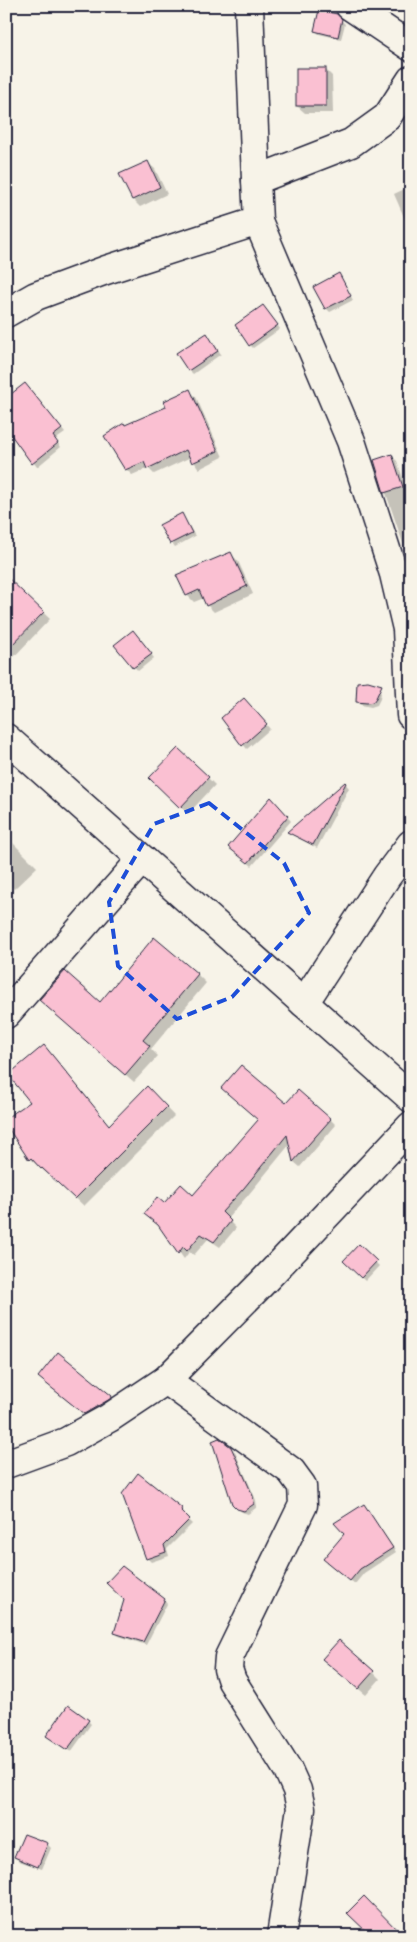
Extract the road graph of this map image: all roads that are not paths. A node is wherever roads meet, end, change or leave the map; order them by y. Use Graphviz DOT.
graph roads {
  1 [pos="249,6"];
  2 [pos="350,6"];
  3 [pos="411,47"];
  4 [pos="411,80"];
  5 [pos="256,180"];
  6 [pos="258,221"];
  7 [pos="6,313"];
  8 [pos="411,715"];
  9 [pos="6,738"];
  10 [pos="411,844"];
  11 [pos="142,859"];
  12 [pos="304,1003"];
  13 [pos="6,1014"];
  14 [pos="411,1098"];
  15 [pos="411,1126"];
  16 [pos="166,1380"];
  17 [pos="6,1464"];
  18 [pos="281,1936"];
  1 -- 5 [label="street"];
  2 -- 3 [label="street"];
  4 -- 5 [label="street"];
  5 -- 6 [label="street"];
  6 -- 7 [label="street"];
  6 -- 8 [label="street"];
  9 -- 11 [label="street"];
  10 -- 12 [label="street"];
  11 -- 12 [label="street"];
  11 -- 13 [label="street"];
  12 -- 14 [label="street"];
  15 -- 16 [label="street"];
  16 -- 17 [label="street"];
  16 -- 18 [label="street"];
}
